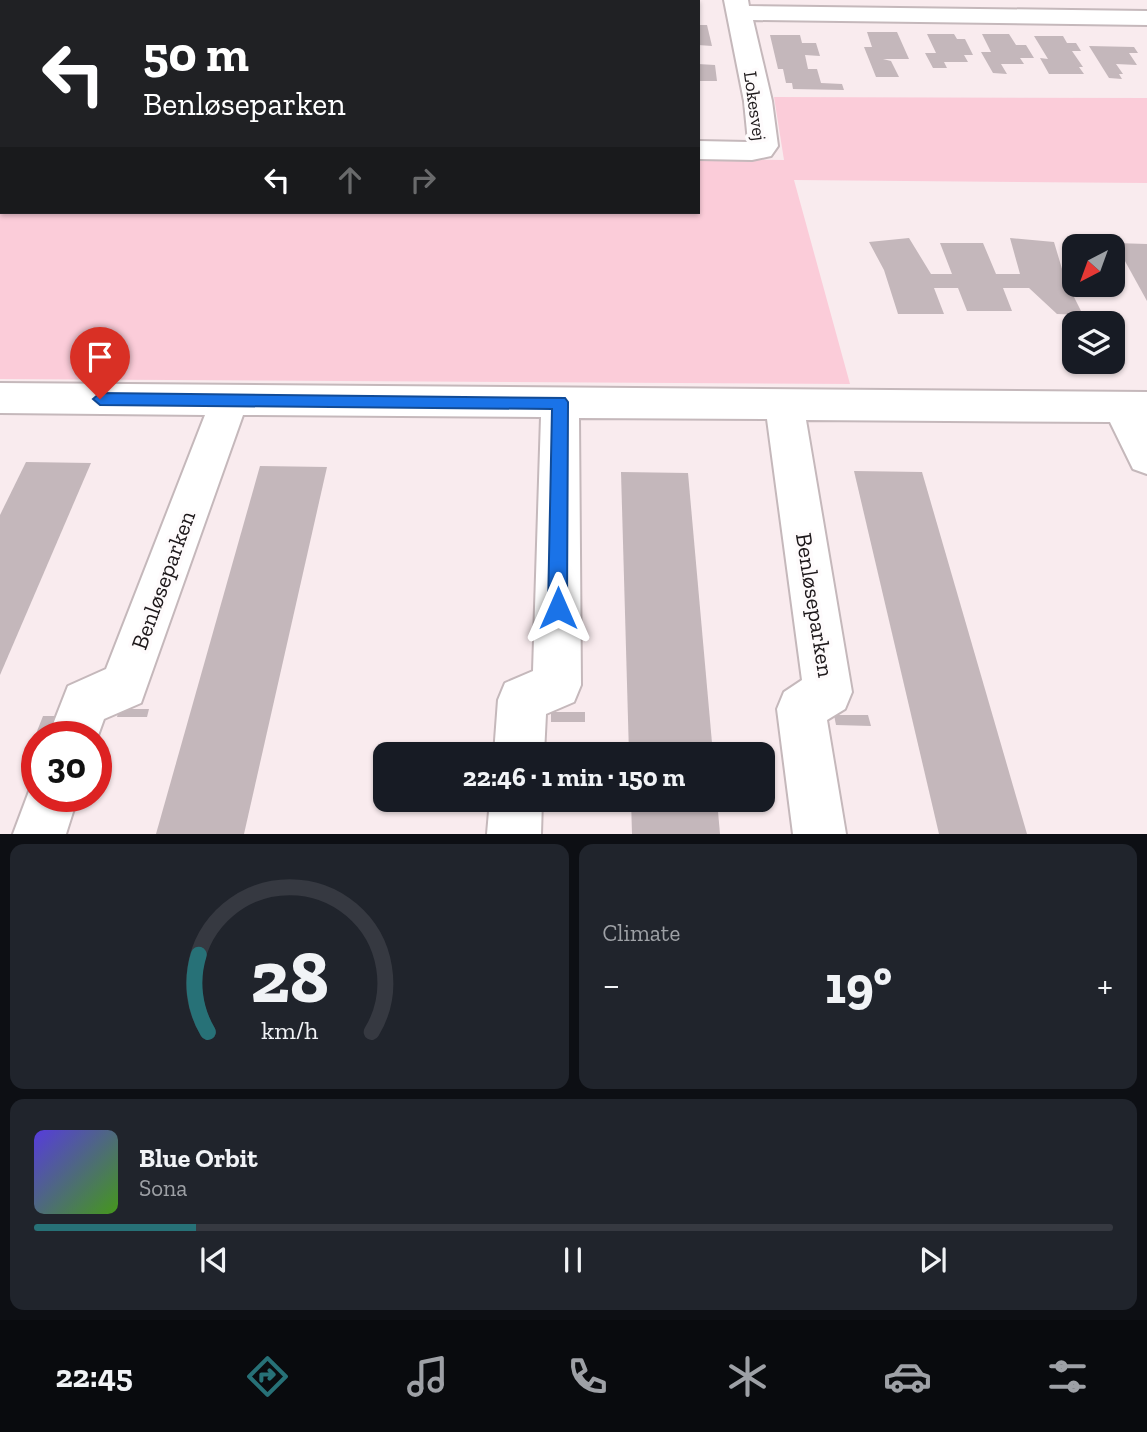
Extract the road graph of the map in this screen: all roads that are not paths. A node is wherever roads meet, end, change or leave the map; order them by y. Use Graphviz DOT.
graph roads {
  1 [pos="737,6"];
  2 [pos="1147,18"];
  3 [pos="700,150"];
  4 [pos="229,401"];
  5 [pos="560,402"];
  6 [pos="3,403"];
  7 [pos="784,404"];
  8 [pos="1134,407"];
  9 [pos="1147,457"];
  10 [pos="79,721"];
  11 [pos="520,742"];
  12 [pos="47,812"];
  13 [pos="515,812"];
  14 [pos="39,834"];
  15 [pos="514,834"];
  16 [pos="820,834"];
  1 -- 2 [label="street"];
  1 -- 3 [label="street, Lokesvej"];
  4 -- 5 [label="street"];
  4 -- 6 [label="street"];
  4 -- 10 [label="street, Benløseparken"];
  5 -- 7 [label="street"];
  5 -- 11 [label="street"];
  7 -- 8 [label="street"];
  7 -- 16 [label="street, Benløseparken"];
  8 -- 9 [label="street"];
  12 -- 14 [label="street"];
  13 -- 15 [label="street"];
}
